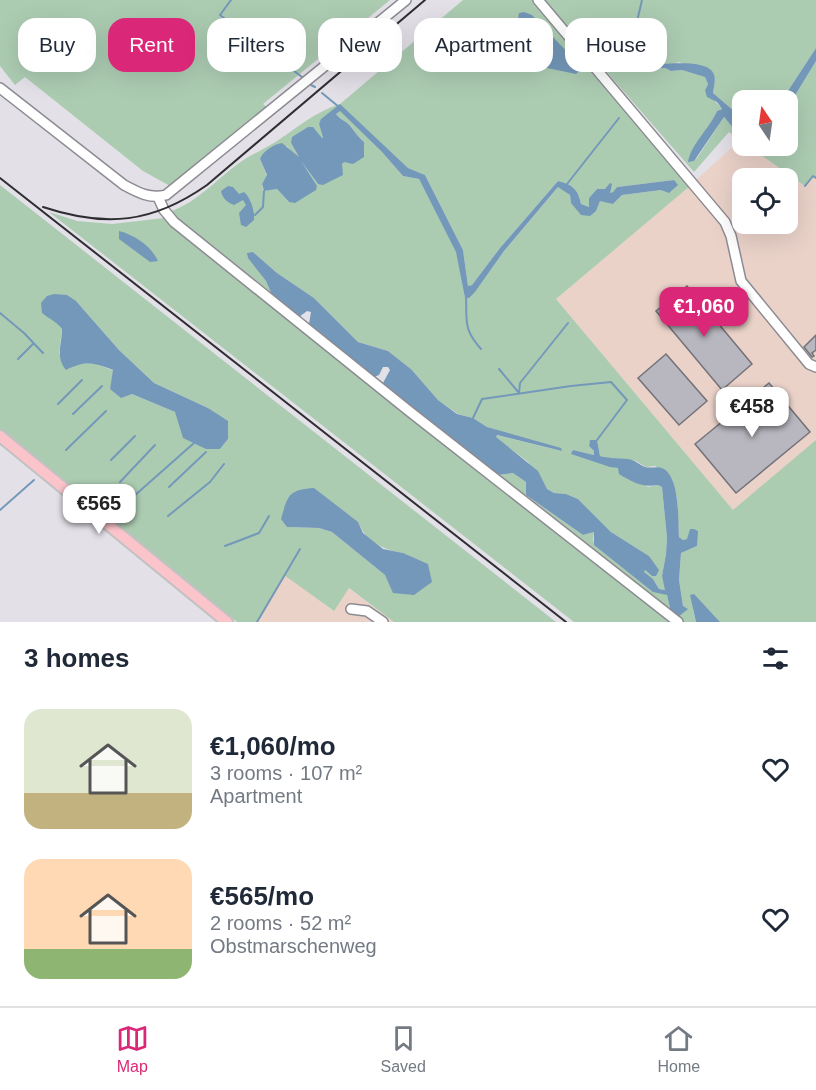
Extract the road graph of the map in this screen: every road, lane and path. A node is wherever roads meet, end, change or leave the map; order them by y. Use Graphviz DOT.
graph roads {
  1 [pos="406,0"];
  2 [pos="538,0"];
  3 [pos="0,87"];
  4 [pos="158,197"];
  5 [pos="816,367"];
  6 [pos="0,436"];
  7 [pos="351,609"];
  8 [pos="227,622"];
  9 [pos="383,622"];
  10 [pos="678,622"];
  1 -- 4 [label="street"];
  2 -- 5 [label="street"];
  3 -- 4 [label="street"];
  4 -- 10 [label="street"];
  6 -- 8 [label="main road"];
  7 -- 9 [label="street"];
}
